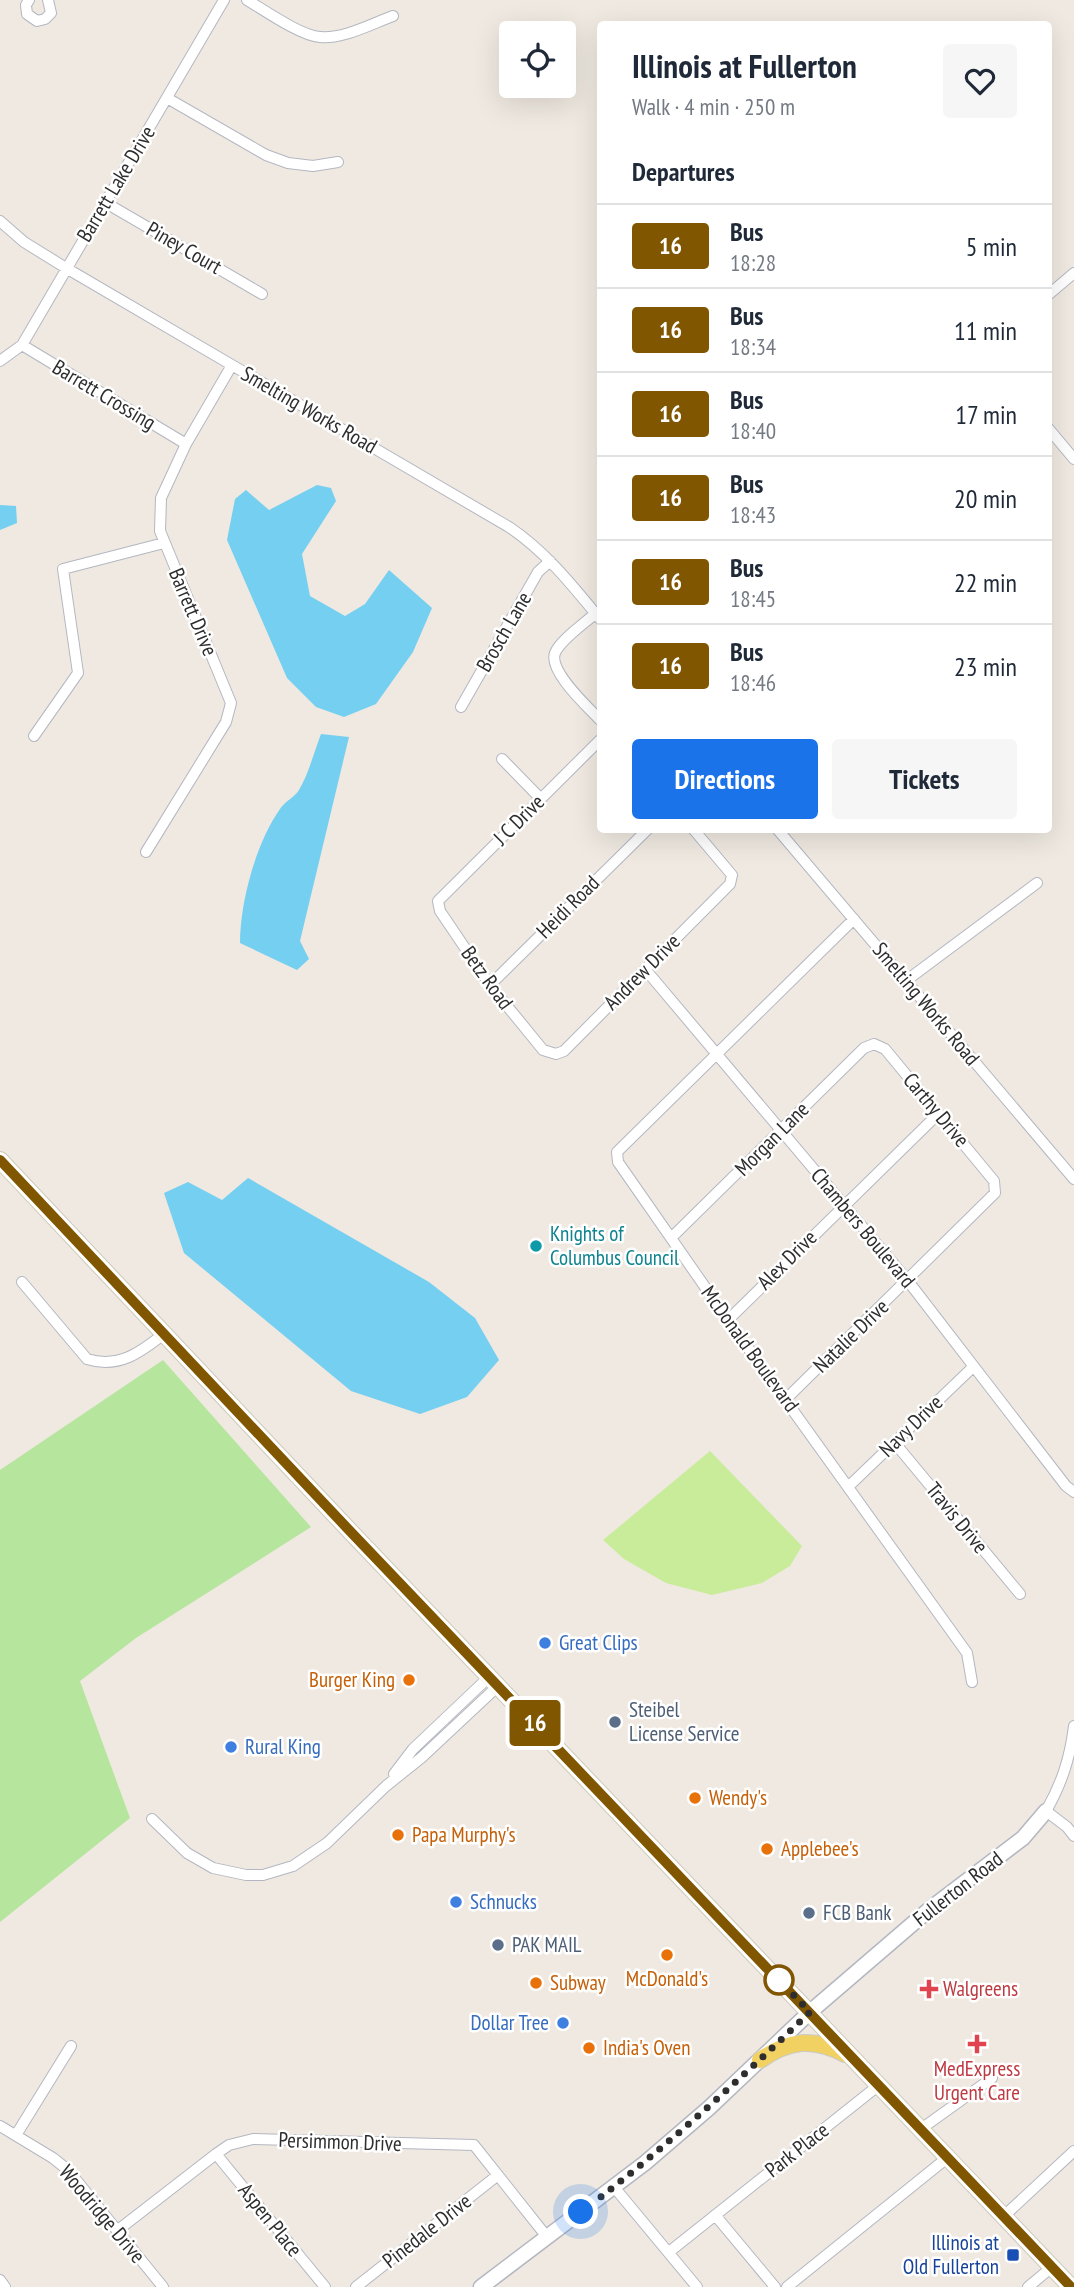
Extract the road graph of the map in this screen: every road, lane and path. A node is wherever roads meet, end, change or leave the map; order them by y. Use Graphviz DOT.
graph roads {
  1 [pos="29,0"];
  2 [pos="48,0"];
  3 [pos="224,0"];
  4 [pos="247,0"];
  5 [pos="393,16"];
  6 [pos="167,98"];
  7 [pos="338,162"];
  8 [pos="106,203"];
  9 [pos="0,221"];
  10 [pos="66,268"];
  11 [pos="1074,273"];
  12 [pos="1052,292"];
  13 [pos="262,294"];
  14 [pos="22,345"];
  15 [pos="0,361"];
  16 [pos="232,365"];
  17 [pos="1052,433"];
  18 [pos="186,444"];
  19 [pos="1074,458"];
  20 [pos="163,543"];
  21 [pos="551,561"];
  22 [pos="597,615"];
  23 [pos="597,617"];
  24 [pos="461,707"];
  25 [pos="597,717"];
  26 [pos="34,737"];
  27 [pos="597,743"];
  28 [pos="502,759"];
  29 [pos="541,799"];
  30 [pos="644,833"];
  31 [pos="697,833"];
  32 [pos="781,833"];
  33 [pos="146,852"];
  34 [pos="1037,883"];
  35 [pos="438,901"];
  36 [pos="854,919"];
  37 [pos="645,970"];
  38 [pos="907,980"];
  39 [pos="490,985"];
  40 [pos="874,1044"];
  41 [pos="543,1050"];
  42 [pos="717,1053"];
  43 [pos="938,1114"];
  44 [pos="781,1129"];
  45 [pos="0,1160"];
  46 [pos="1074,1179"];
  47 [pos="994,1181"];
  48 [pos="844,1205"];
  49 [pos="671,1238"];
  50 [pos="908,1281"];
  51 [pos="22,1282"];
  52 [pos="728,1320"];
  53 [pos="165,1333"];
  54 [pos="973,1367"];
  55 [pos="786,1399"];
  56 [pos="894,1442"];
  57 [pos="849,1486"];
  58 [pos="1074,1492"];
  59 [pos="1020,1594"];
  60 [pos="494,1681"];
  61 [pos="972,1682"];
  62 [pos="1074,1726"];
  63 [pos="1046,1811"];
  64 [pos="152,1819"];
  65 [pos="1074,1836"];
  66 [pos="810,2012"];
  67 [pos="71,2046"];
  68 [pos="854,2059"];
  69 [pos="760,2060"];
  70 [pos="992,2078"];
  71 [pos="879,2085"];
  72 [pos="0,2126"];
  73 [pos="921,2129"];
  74 [pos="16,2135"];
  75 [pos="1074,2151"];
  76 [pos="216,2154"];
  77 [pos="947,2158"];
  78 [pos="498,2175"];
  79 [pos="614,2187"];
  80 [pos="715,2215"];
  81 [pos="1004,2216"];
  82 [pos="118,2230"];
  83 [pos="547,2237"];
  84 [pos="669,2252"];
  85 [pos="1052,2267"];
  86 [pos="0,2280"];
  87 [pos="5,2287"];
  88 [pos="163,2287"];
  89 [pos="325,2287"];
  90 [pos="356,2287"];
  91 [pos="481,2287"];
  92 [pos="697,2287"];
  93 [pos="775,2287"];
  94 [pos="787,2287"];
  95 [pos="1028,2287"];
  96 [pos="1071,2287"];
  1 -- 2 [label="street"];
  3 -- 6 [label="street, Barrett Lake Drive"];
  4 -- 5 [label="street"];
  6 -- 7 [label="street"];
  6 -- 8 [label="street, Barrett Lake Drive"];
  8 -- 10 [label="street, Barrett Lake Drive"];
  8 -- 13 [label="street, Piney Court"];
  9 -- 10 [label="street, Smelting Works Road"];
  10 -- 14 [label="street, Barrett Lake Drive"];
  10 -- 16 [label="street, Smelting Works Road"];
  11 -- 12 [label="street"];
  14 -- 15 [label="street, Barrett Lake Drive"];
  14 -- 18 [label="street, Barrett Crossing"];
  16 -- 18 [label="street, Barrett Drive"];
  16 -- 21 [label="street, Smelting Works Road"];
  17 -- 19 [label="street"];
  18 -- 20 [label="street, Barrett Drive"];
  20 -- 26 [label="street"];
  20 -- 33 [label="street, Barrett Drive"];
  21 -- 22 [label="street, Smelting Works Road"];
  21 -- 24 [label="street, Brosch Lane"];
  23 -- 25 [label="street"];
  27 -- 29 [label="street, J C Drive"];
  28 -- 29 [label="street"];
  29 -- 35 [label="street, J C Drive"];
  30 -- 39 [label="street, Heidi Road"];
  31 -- 37 [label="street, Andrew Drive"];
  32 -- 36 [label="street, Smelting Works Road"];
  34 -- 38 [label="street"];
  35 -- 39 [label="street, Betz Road"];
  36 -- 38 [label="street, Smelting Works Road"];
  36 -- 42 [label="street, McDonald Boulevard"];
  37 -- 41 [label="street, Andrew Drive"];
  37 -- 42 [label="street, Chambers Boulevard"];
  38 -- 46 [label="street, Smelting Works Road"];
  39 -- 41 [label="street, Betz Road"];
  40 -- 43 [label="street, Carthy Drive"];
  40 -- 44 [label="street, Morgan Lane"];
  42 -- 44 [label="street, Chambers Boulevard"];
  42 -- 49 [label="street, McDonald Boulevard"];
  43 -- 47 [label="street, Carthy Drive"];
  43 -- 48 [label="street, Alex Drive"];
  44 -- 48 [label="street, Chambers Boulevard"];
  44 -- 49 [label="street, Morgan Lane"];
  45 -- 53 [label="main road"];
  47 -- 50 [label="street, Natalie Drive"];
  48 -- 50 [label="street, Chambers Boulevard"];
  48 -- 52 [label="street, Alex Drive"];
  49 -- 52 [label="street, McDonald Boulevard"];
  50 -- 54 [label="street, Chambers Boulevard"];
  50 -- 55 [label="street, Natalie Drive"];
  51 -- 53 [label="street"];
  52 -- 55 [label="street, McDonald Boulevard"];
  53 -- 60 [label="main road"];
  54 -- 56 [label="street, Navy Drive"];
  54 -- 58 [label="street, Chambers Boulevard"];
  55 -- 57 [label="street, McDonald Boulevard"];
  56 -- 57 [label="street, Navy Drive"];
  56 -- 59 [label="street, Travis Drive"];
  57 -- 61 [label="street, McDonald Boulevard"];
  60 -- 64 [label="street"];
  60 -- 66 [label="main road"];
  62 -- 63 [label="street"];
  63 -- 65 [label="street"];
  63 -- 66 [label="street, Fullerton Road"];
  66 -- 68 [label="main road"];
  66 -- 69 [label="street, Fullerton Road"];
  67 -- 74 [label="street"];
  68 -- 69 [label="main road"];
  68 -- 71 [label="main road"];
  69 -- 79 [label="street, Fullerton Road"];
  70 -- 73 [label="street"];
  71 -- 73 [label="main road"];
  71 -- 80 [label="street, Park Place"];
  72 -- 74 [label="street, Woodridge Drive"];
  73 -- 77 [label="main road"];
  74 -- 82 [label="street, Woodridge Drive"];
  75 -- 81 [label="street"];
  76 -- 78 [label="street, Persimmon Drive"];
  76 -- 82 [label="street, Persimmon Drive"];
  76 -- 89 [label="street, Aspen Place"];
  77 -- 81 [label="main road"];
  77 -- 94 [label="street"];
  78 -- 83 [label="street, Persimmon Drive"];
  78 -- 90 [label="street, Pinedale Drive"];
  79 -- 83 [label="street, Fullerton Road"];
  79 -- 84 [label="street"];
  80 -- 84 [label="street, Park Place"];
  80 -- 93 [label="street"];
  81 -- 85 [label="main road"];
  82 -- 88 [label="street, Woodridge Drive"];
  83 -- 91 [label="street, Fullerton Road"];
  84 -- 92 [label="street"];
  85 -- 95 [label="street"];
  85 -- 96 [label="main road"];
  86 -- 87 [label="street"];
}
